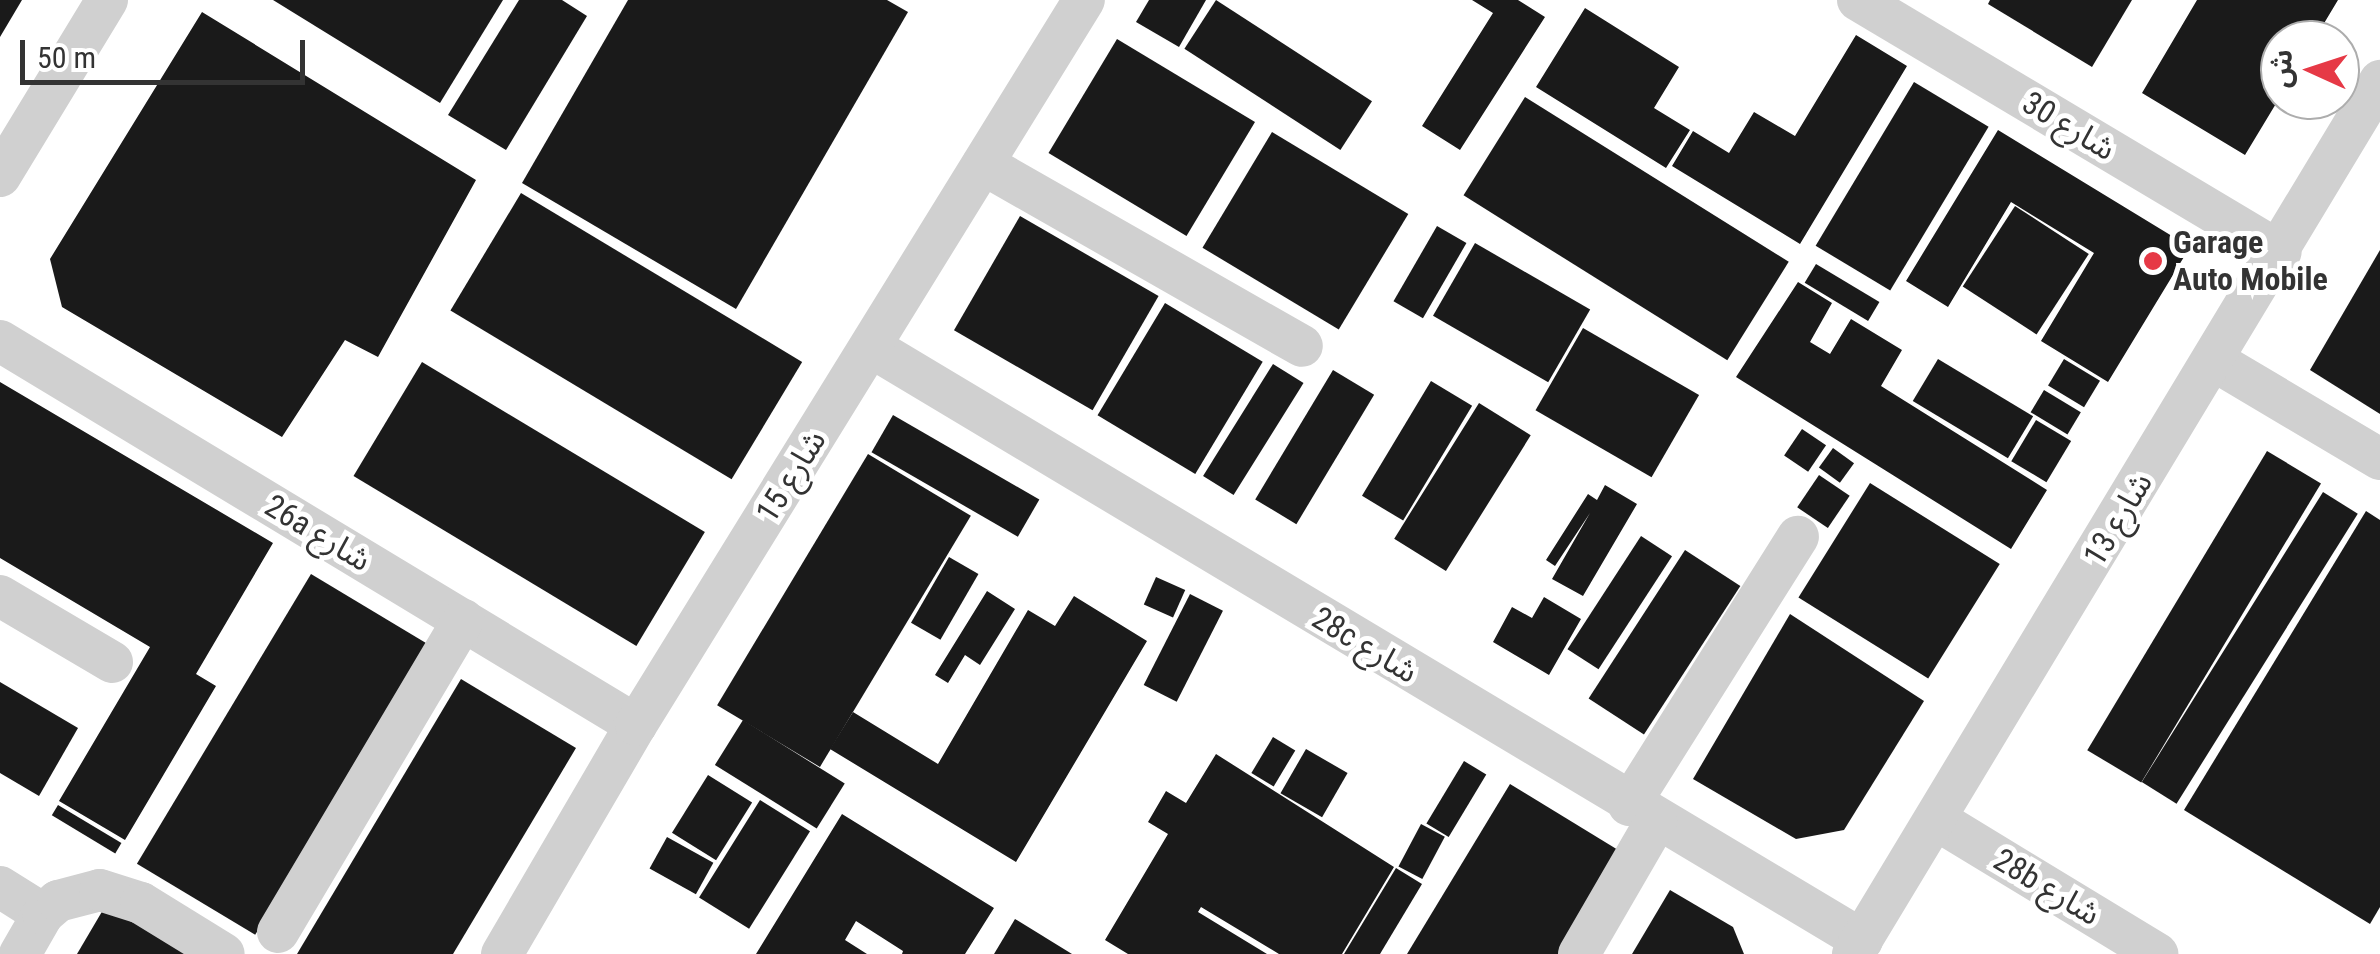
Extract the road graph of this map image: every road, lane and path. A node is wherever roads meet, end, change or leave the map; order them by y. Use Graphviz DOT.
graph roads {
  1 [pos="106,0"];
  2 [pos="1084,0"];
  3 [pos="1858,0"];
  4 [pos="2380,82"];
  5 [pos="983,164"];
  6 [pos="0,176"];
  7 [pos="2280,252"];
  8 [pos="0,341"];
  9 [pos="1302,346"];
  10 [pos="870,347"];
  11 [pos="2214,360"];
  12 [pos="2380,459"];
  13 [pos="1798,537"];
  14 [pos="0,596"];
  15 [pos="463,620"];
  16 [pos="112,662"];
  17 [pos="636,724"];
  18 [pos="1642,813"];
  19 [pos="1937,820"];
  20 [pos="0,887"];
  21 [pos="43,914"];
  22 [pos="278,932"];
  23 [pos="1858,947"];
  24 [pos="20,954"];
  25 [pos="224,954"];
  26 [pos="502,954"];
  27 [pos="1579,954"];
  28 [pos="2157,954"];
  1 -- 6 [label="street"];
  2 -- 5 [label="street, شارع 15"];
  3 -- 7 [label="street, شارع 30"];
  4 -- 7 [label="street, شارع 13"];
  5 -- 9 [label="street"];
  5 -- 10 [label="street, شارع 15"];
  7 -- 11 [label="street, شارع 13"];
  8 -- 15 [label="street, 26a شارع"];
  10 -- 17 [label="street, شارع 15"];
  10 -- 18 [label="street, 28c شارع"];
  11 -- 12 [label="street"];
  11 -- 19 [label="street, شارع 13"];
  13 -- 18 [label="street"];
  14 -- 16 [label="street"];
  15 -- 17 [label="street, 26a شارع"];
  15 -- 22 [label="street"];
  17 -- 26 [label="street, شارع 15"];
  18 -- 23 [label="street, 28c شارع"];
  18 -- 27 [label="street"];
  19 -- 23 [label="street, شارع 13"];
  19 -- 28 [label="street, 28b شارع"];
  20 -- 21 [label="street"];
  21 -- 24 [label="street"];
  21 -- 25 [label="street"];
}
